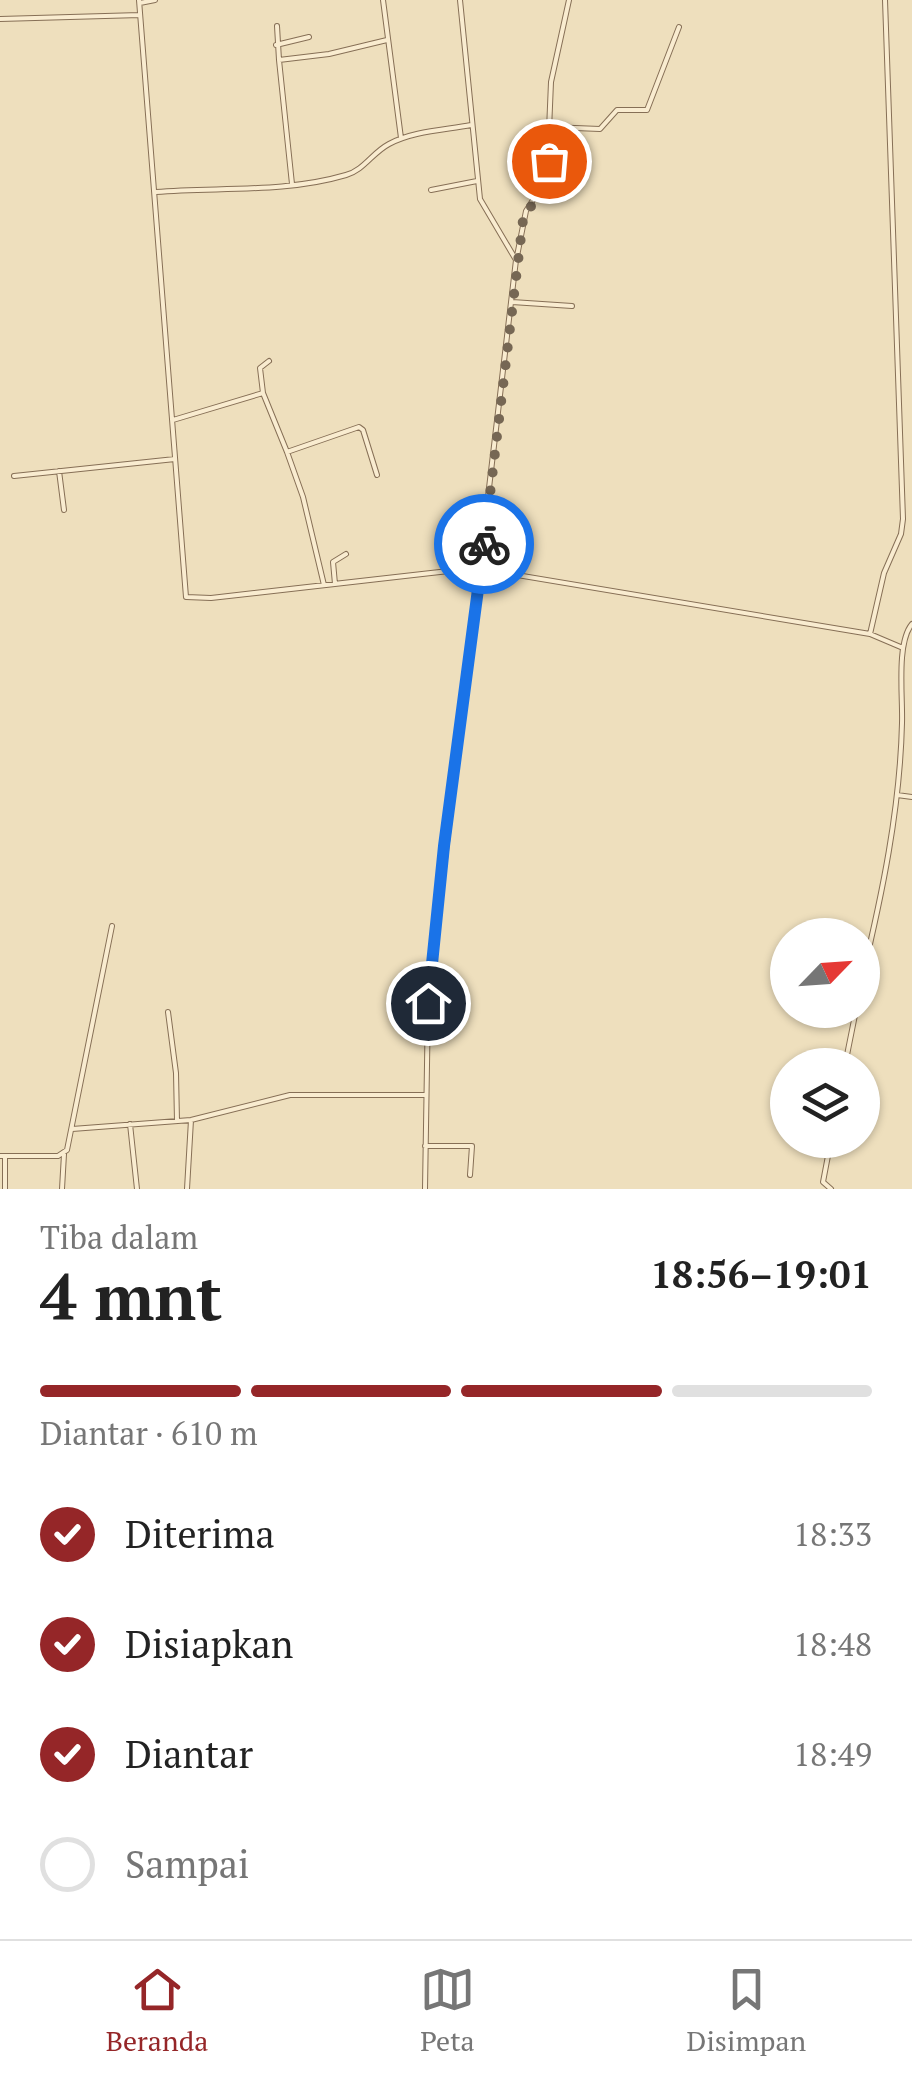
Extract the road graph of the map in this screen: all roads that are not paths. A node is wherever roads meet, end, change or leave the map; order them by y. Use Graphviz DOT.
graph roads {
  1 [pos="155,0"];
  2 [pos="383,0"];
  3 [pos="460,0"];
  4 [pos="570,0"];
  5 [pos="885,0"];
  6 [pos="139,1"];
  7 [pos="140,18"];
  8 [pos="0,19"];
  9 [pos="276,26"];
  10 [pos="679,27"];
  11 [pos="309,36"];
  12 [pos="387,40"];
  13 [pos="276,44"];
  14 [pos="279,60"];
  15 [pos="471,126"];
  16 [pos="548,128"];
  17 [pos="401,138"];
  18 [pos="477,181"];
  19 [pos="293,186"];
  20 [pos="431,190"];
  21 [pos="154,192"];
  22 [pos="516,260"];
  23 [pos="512,302"];
  24 [pos="572,306"];
  25 [pos="270,361"];
  26 [pos="263,393"];
  27 [pos="173,420"];
  28 [pos="287,452"];
  29 [pos="175,459"];
  30 [pos="59,472"];
  31 [pos="378,475"];
  32 [pos="14,476"];
  33 [pos="64,510"];
  34 [pos="346,554"];
  35 [pos="480,568"];
  36 [pos="335,584"];
  37 [pos="324,585"];
  38 [pos="912,624"];
  39 [pos="870,634"];
  40 [pos="903,648"];
  41 [pos="897,795"];
  42 [pos="912,797"];
  43 [pos="873,918"];
  44 [pos="112,926"];
  45 [pos="168,1012"];
  46 [pos="425,1095"];
  47 [pos="191,1120"];
  48 [pos="177,1121"];
  49 [pos="130,1124"];
  50 [pos="72,1128"];
  51 [pos="424,1146"];
  52 [pos="64,1154"];
  53 [pos="2,1156"];
  54 [pos="828,1158"];
  55 [pos="470,1175"];
  56 [pos="5,1189"];
  57 [pos="62,1189"];
  58 [pos="137,1189"];
  59 [pos="187,1189"];
  60 [pos="425,1189"];
  61 [pos="831,1189"];
  1 -- 6 [label="street"];
  2 -- 12 [label="street"];
  3 -- 15 [label="street"];
  4 -- 16 [label="street"];
  5 -- 39 [label="street"];
  6 -- 7 [label="street"];
  7 -- 8 [label="street"];
  7 -- 21 [label="street"];
  9 -- 13 [label="street"];
  10 -- 16 [label="street"];
  11 -- 13 [label="street"];
  12 -- 14 [label="street"];
  12 -- 17 [label="street"];
  13 -- 14 [label="street"];
  14 -- 19 [label="street"];
  15 -- 17 [label="street"];
  15 -- 18 [label="street"];
  16 -- 22 [label="street"];
  17 -- 19 [label="street"];
  18 -- 20 [label="street"];
  18 -- 22 [label="street"];
  19 -- 21 [label="street"];
  21 -- 27 [label="street"];
  22 -- 23 [label="street"];
  23 -- 24 [label="street"];
  23 -- 35 [label="street"];
  25 -- 26 [label="street"];
  26 -- 27 [label="street"];
  26 -- 28 [label="street"];
  27 -- 29 [label="street"];
  28 -- 31 [label="street"];
  28 -- 37 [label="street"];
  29 -- 30 [label="street"];
  29 -- 37 [label="street"];
  30 -- 32 [label="street"];
  30 -- 33 [label="street"];
  34 -- 36 [label="street"];
  35 -- 36 [label="street"];
  35 -- 39 [label="street"];
  35 -- 46 [label="street"];
  36 -- 37 [label="street"];
  38 -- 40 [label="street"];
  39 -- 40 [label="street"];
  40 -- 41 [label="street"];
  41 -- 42 [label="street"];
  41 -- 43 [label="street"];
  44 -- 50 [label="street"];
  45 -- 48 [label="street"];
  46 -- 47 [label="street"];
  46 -- 51 [label="street"];
  47 -- 48 [label="street"];
  47 -- 59 [label="street"];
  48 -- 49 [label="street"];
  49 -- 50 [label="street"];
  49 -- 58 [label="street"];
  50 -- 52 [label="street"];
  51 -- 55 [label="street"];
  51 -- 60 [label="street"];
  52 -- 53 [label="street"];
  52 -- 57 [label="street"];
  53 -- 56 [label="street"];
  54 -- 61 [label="street"];
}
